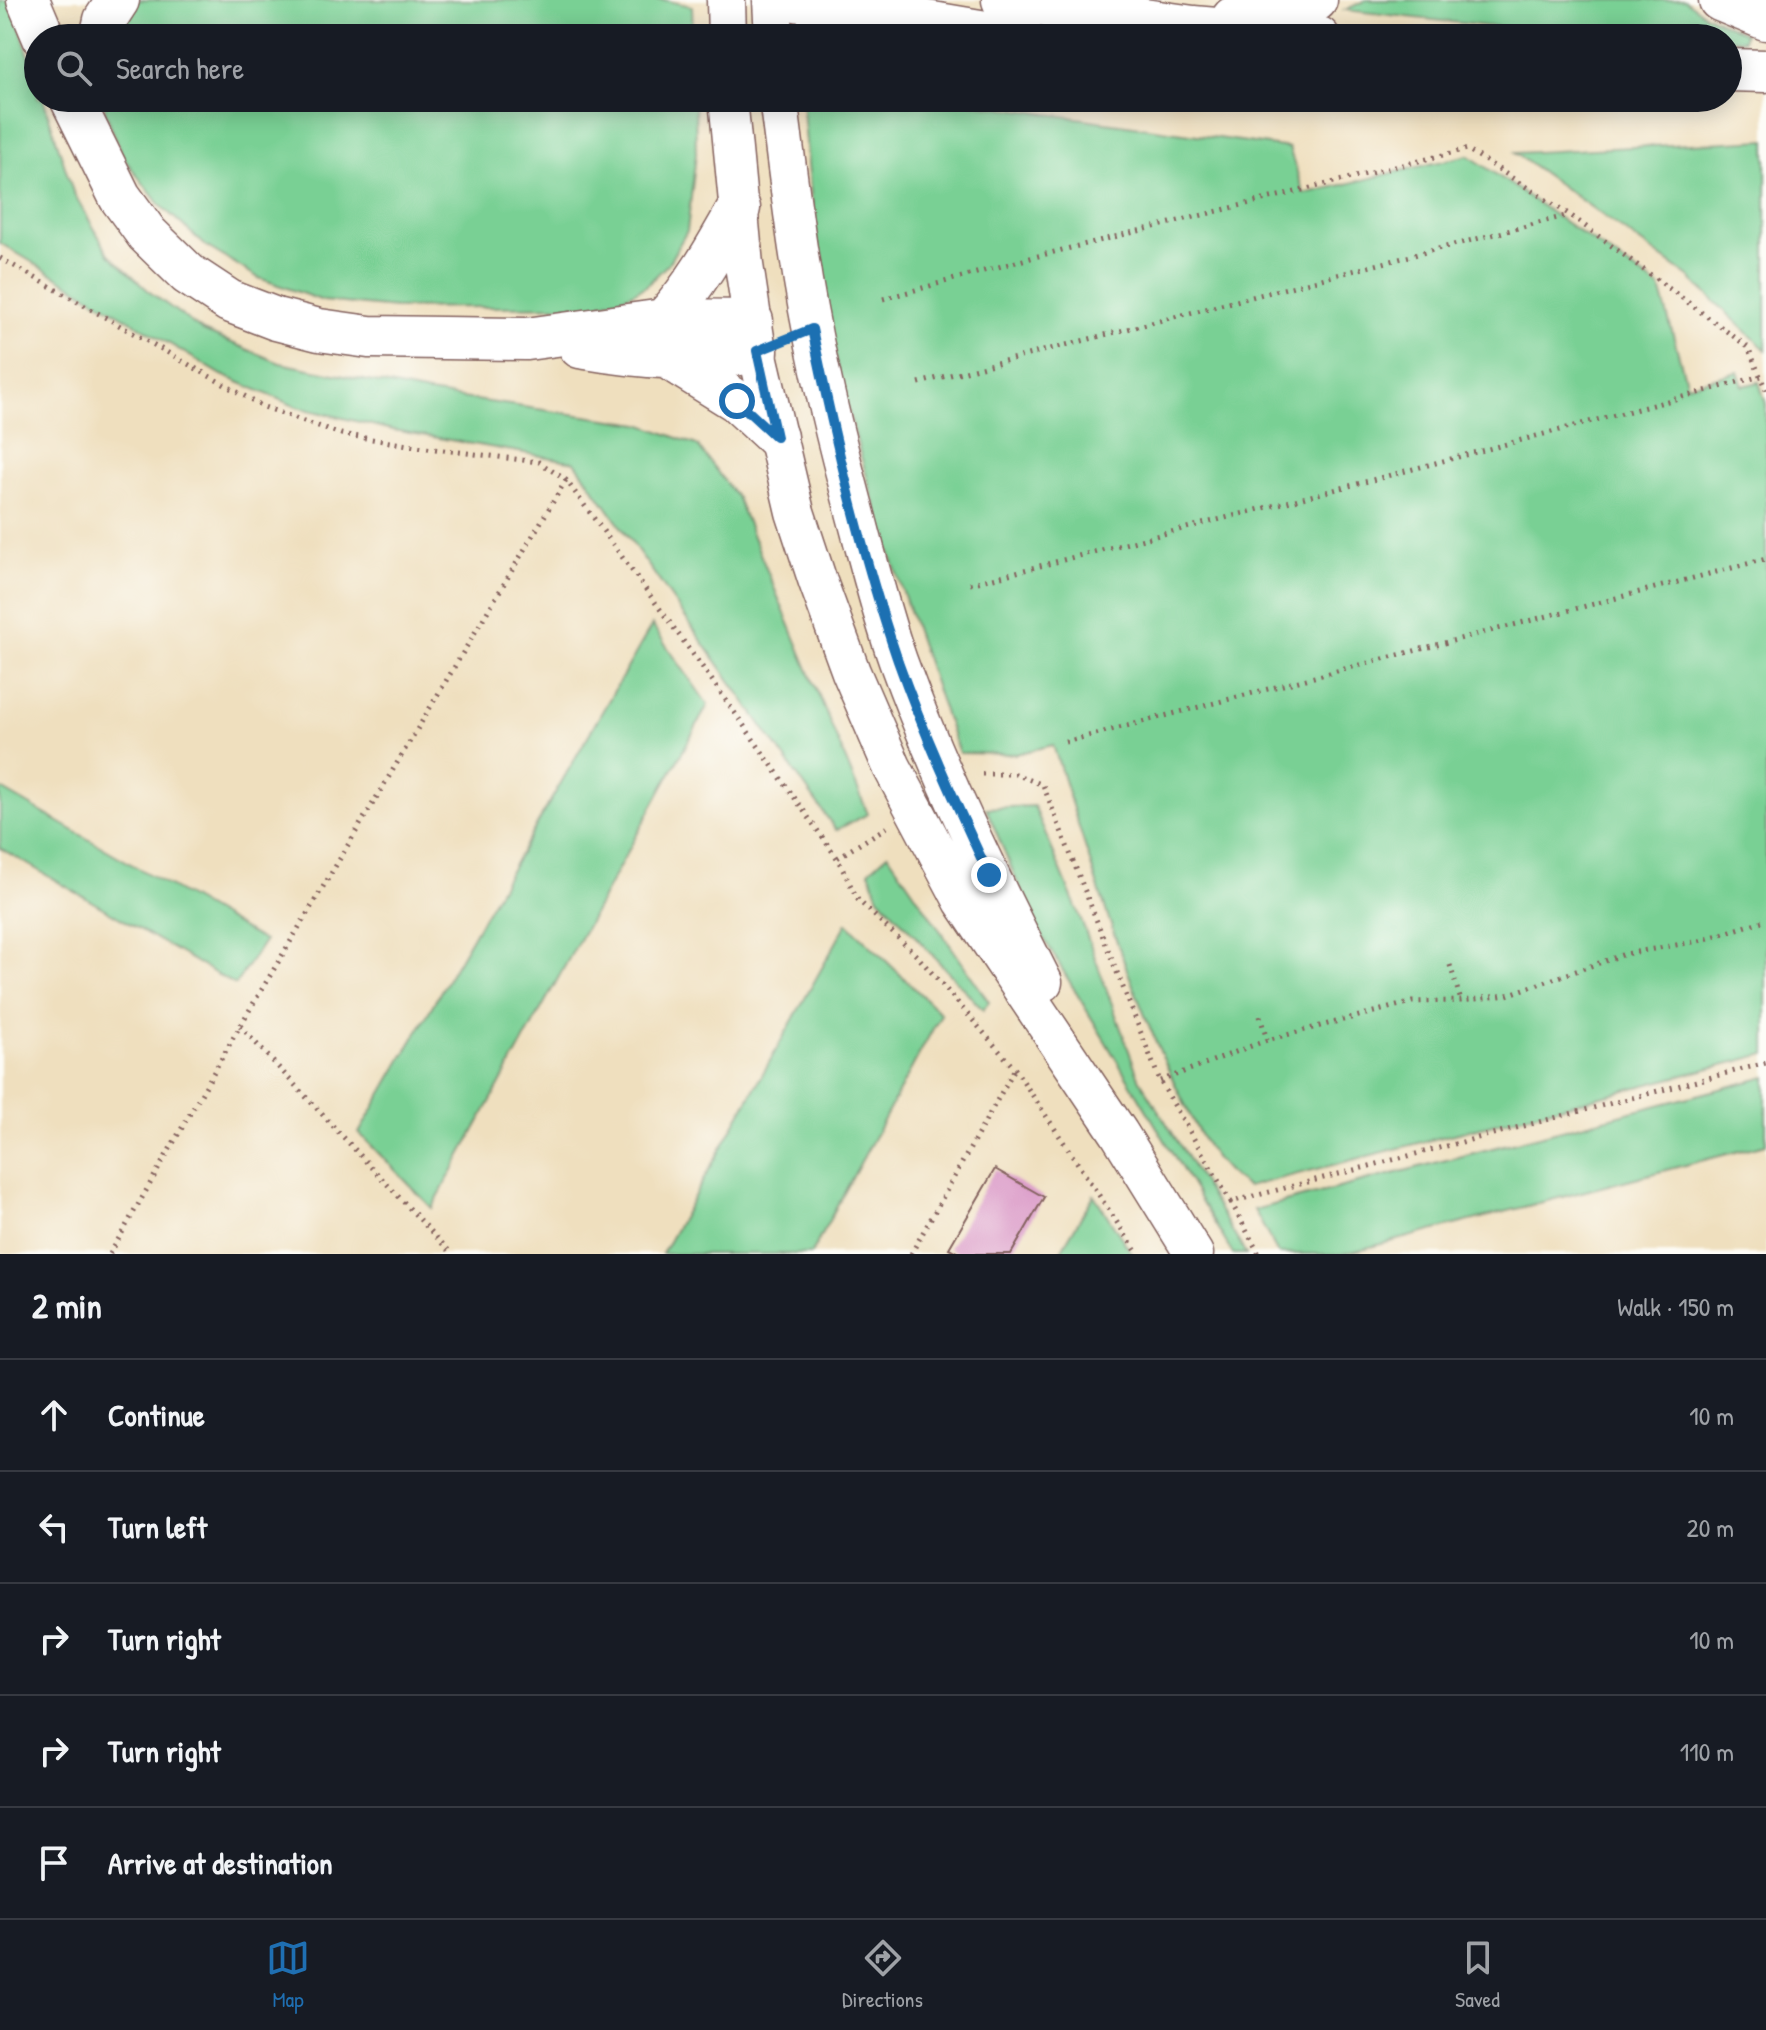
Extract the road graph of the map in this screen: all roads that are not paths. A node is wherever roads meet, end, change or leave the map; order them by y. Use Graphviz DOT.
graph roads {
  1 [pos="28,0"];
  2 [pos="118,0"];
  3 [pos="726,0"];
  4 [pos="772,0"];
  5 [pos="796,0"];
  6 [pos="1003,0"];
  7 [pos="1316,0"];
  8 [pos="1720,0"];
  9 [pos="1766,19"];
  10 [pos="38,24"];
  11 [pos="104,24"];
  12 [pos="727,24"];
  13 [pos="773,24"];
  14 [pos="938,24"];
  15 [pos="1172,24"];
  16 [pos="1207,24"];
  17 [pos="1742,70"];
  18 [pos="1766,71"];
  19 [pos="78,112"];
  20 [pos="96,112"];
  21 [pos="729,112"];
  22 [pos="780,112"];
  23 [pos="97,152"];
  24 [pos="739,208"];
  25 [pos="812,329"];
  26 [pos="754,336"];
  27 [pos="666,339"];
  28 [pos="776,437"];
  29 [pos="1119,1133"];
  30 [pos="1194,1254"];
  1 -- 10 [label="main road"];
  2 -- 11 [label="main road"];
  3 -- 12 [label="main road"];
  4 -- 13 [label="main road"];
  5 -- 14 [label="main road"];
  6 -- 15 [label="main road"];
  7 -- 16 [label="main road"];
  8 -- 9 [label="main road"];
  17 -- 18 [label="main road"];
  19 -- 23 [label="main road"];
  20 -- 23 [label="main road"];
  21 -- 24 [label="main road"];
  22 -- 25 [label="main road"];
  23 -- 27 [label="main road"];
  24 -- 26 [label="main road"];
  24 -- 27 [label="main road"];
  25 -- 26 [label="main road"];
  25 -- 29 [label="main road"];
  26 -- 27 [label="main road"];
  26 -- 28 [label="main road"];
  27 -- 28 [label="main road"];
  28 -- 29 [label="main road"];
  29 -- 30 [label="main road"];
}
